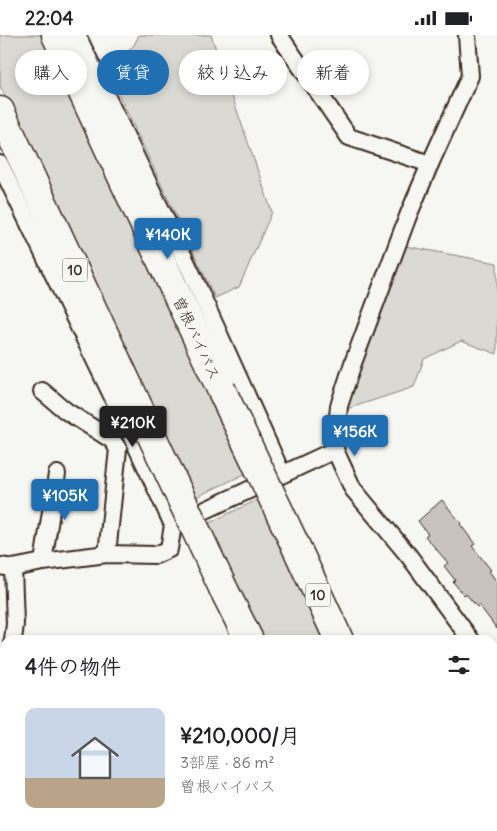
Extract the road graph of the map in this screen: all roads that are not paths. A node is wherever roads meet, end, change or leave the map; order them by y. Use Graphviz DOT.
graph roads {
  1 [pos="56,35"];
  2 [pos="77,35"];
  3 [pos="280,35"];
  4 [pos="467,35"];
  5 [pos="0,111"];
  6 [pos="0,164"];
  7 [pos="430,164"];
  8 [pos="42,391"];
  9 [pos="142,435"];
  10 [pos="118,449"];
  11 [pos="335,450"];
  12 [pos="57,474"];
  13 [pos="282,474"];
  14 [pos="173,525"];
  15 [pos="107,554"];
  16 [pos="43,562"];
  17 [pos="6,567"];
  18 [pos="13,635"];
  19 [pos="246,635"];
  20 [pos="337,635"];
  21 [pos="467,635"];
  1 -- 20 [label="highway, 曽根バイパス / 10, bridge"];
  2 -- 13 [label="street"];
  3 -- 7 [label="street"];
  4 -- 7 [label="street"];
  5 -- 9 [label="highway, 10"];
  6 -- 9 [label="street"];
  7 -- 11 [label="street"];
  8 -- 10 [label="street"];
  9 -- 10 [label="street"];
  9 -- 14 [label="street"];
  9 -- 19 [label="highway, 10, bridge"];
  10 -- 15 [label="street"];
  11 -- 13 [label="street"];
  11 -- 21 [label="street"];
  12 -- 16 [label="street"];
  13 -- 14 [label="street"];
  14 -- 15 [label="street"];
  15 -- 16 [label="street"];
  16 -- 17 [label="street"];
  17 -- 18 [label="street"];
}
